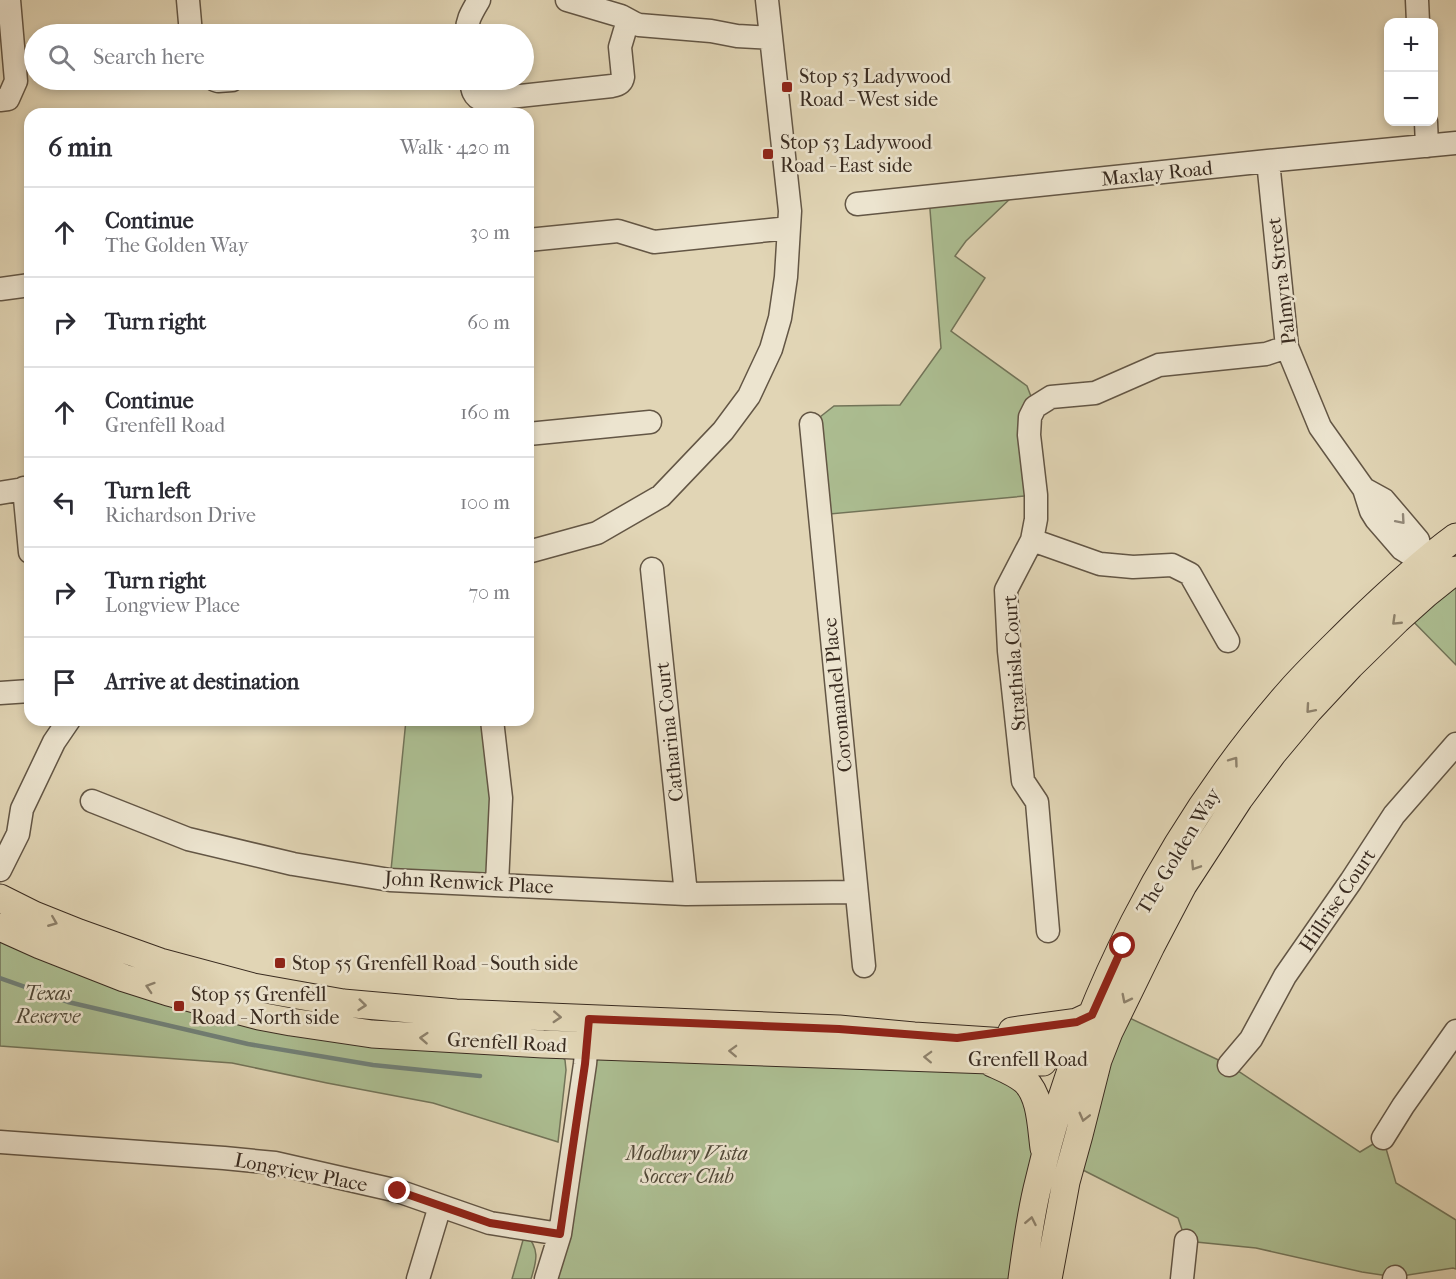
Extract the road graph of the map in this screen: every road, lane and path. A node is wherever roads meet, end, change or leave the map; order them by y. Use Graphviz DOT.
graph roads {
  1 [pos="9,0"];
  2 [pos="188,0"];
  3 [pos="479,0"];
  4 [pos="567,0"];
  5 [pos="767,0"];
  6 [pos="1417,0"];
  7 [pos="1418,18"];
  8 [pos="628,20"];
  9 [pos="190,24"];
  10 [pos="467,24"];
  11 [pos="771,38"];
  12 [pos="473,90"];
  13 [pos="0,100"];
  14 [pos="1425,126"];
  15 [pos="1456,143"];
  16 [pos="1427,146"];
  17 [pos="1268,161"];
  18 [pos="857,204"];
  19 [pos="789,228"];
  20 [pos="534,239"];
  21 [pos="24,286"];
  22 [pos="0,289"];
  23 [pos="1287,347"];
  24 [pos="650,422"];
  25 [pos="811,424"];
  26 [pos="534,433"];
  27 [pos="24,489"];
  28 [pos="0,493"];
  29 [pos="1456,537"];
  30 [pos="1032,540"];
  31 [pos="534,550"];
  32 [pos="652,569"];
  33 [pos="1440,572"];
  34 [pos="1228,641"];
  35 [pos="24,691"];
  36 [pos="0,693"];
  37 [pos="65,726"];
  38 [pos="493,726"];
  39 [pos="1456,744"];
  40 [pos="92,801"];
  41 [pos="22,809"];
  42 [pos="0,837"];
  43 [pos="0,870"];
  44 [pos="498,884"];
  45 [pos="856,892"];
  46 [pos="686,894"];
  47 [pos="0,898"];
  48 [pos="0,927"];
  49 [pos="1048,931"];
  50 [pos="864,966"];
  51 [pos="1092,1015"];
  52 [pos="589,1019"];
  53 [pos="1456,1030"];
  54 [pos="957,1038"];
  55 [pos="587,1045"];
  56 [pos="1084,1057"];
  57 [pos="986,1060"];
  58 [pos="1229,1065"];
  59 [pos="1383,1138"];
  60 [pos="0,1142"];
  61 [pos="1045,1158"];
  62 [pos="440,1206"];
  63 [pos="560,1234"];
  64 [pos="1186,1241"];
  65 [pos="418,1279"];
  66 [pos="546,1279"];
  67 [pos="1022,1279"];
  68 [pos="1048,1279"];
  69 [pos="1182,1279"];
  1 -- 13 [label="street"];
  2 -- 9 [label="street"];
  3 -- 10 [label="street"];
  4 -- 8 [label="street"];
  5 -- 11 [label="street"];
  6 -- 7 [label="street"];
  8 -- 11 [label="street"];
  8 -- 12 [label="street"];
  11 -- 19 [label="street"];
  14 -- 16 [label="street"];
  15 -- 16 [label="street, Maxlay Road"];
  16 -- 17 [label="street, Maxlay Road"];
  17 -- 18 [label="street, Maxlay Road"];
  17 -- 23 [label="street, Palmyra Street"];
  19 -- 20 [label="street"];
  19 -- 31 [label="street"];
  21 -- 22 [label="street"];
  23 -- 30 [label="street, Strathisla Court"];
  23 -- 33 [label="street, Palmyra Street"];
  24 -- 26 [label="street"];
  25 -- 45 [label="street, Coromandel Place"];
  27 -- 28 [label="street"];
  29 -- 33 [label="main road, The Golden Way"];
  30 -- 34 [label="street"];
  30 -- 49 [label="street, Strathisla Court"];
  32 -- 46 [label="street, Catharina Court"];
  51 -- 33 [label="main road, The Golden Way, one-way"];
  33 -- 56 [label="main road, The Golden Way, one-way"];
  35 -- 36 [label="street"];
  37 -- 41 [label="street"];
  38 -- 44 [label="street"];
  39 -- 58 [label="street, Hillrise Court"];
  40 -- 44 [label="street, John Renwick Place"];
  41 -- 42 [label="street"];
  41 -- 43 [label="street"];
  44 -- 46 [label="street, John Renwick Place"];
  45 -- 46 [label="street, John Renwick Place"];
  45 -- 50 [label="street, Coromandel Place"];
  47 -- 52 [label="main road, Grenfell Road, one-way"];
  55 -- 48 [label="main road, Grenfell Road, one-way"];
  51 -- 54 [label="main road"];
  51 -- 56 [label="main road, The Golden Way"];
  52 -- 54 [label="main road, Grenfell Road"];
  52 -- 55 [label="street"];
  53 -- 59 [label="street"];
  54 -- 56 [label="main road, Grenfell Road"];
  57 -- 55 [label="main road, Grenfell Road, one-way"];
  55 -- 63 [label="street"];
  56 -- 57 [label="main road, Grenfell Road"];
  56 -- 61 [label="main road, The Golden Way"];
  56 -- 68 [label="main road, The Golden Way, one-way"];
  57 -- 61 [label="main road"];
  60 -- 62 [label="street, Longview Place"];
  67 -- 61 [label="main road, The Golden Way, one-way"];
  62 -- 63 [label="street, Longview Place"];
  62 -- 65 [label="street"];
  63 -- 66 [label="street"];
  64 -- 69 [label="street"];
}
